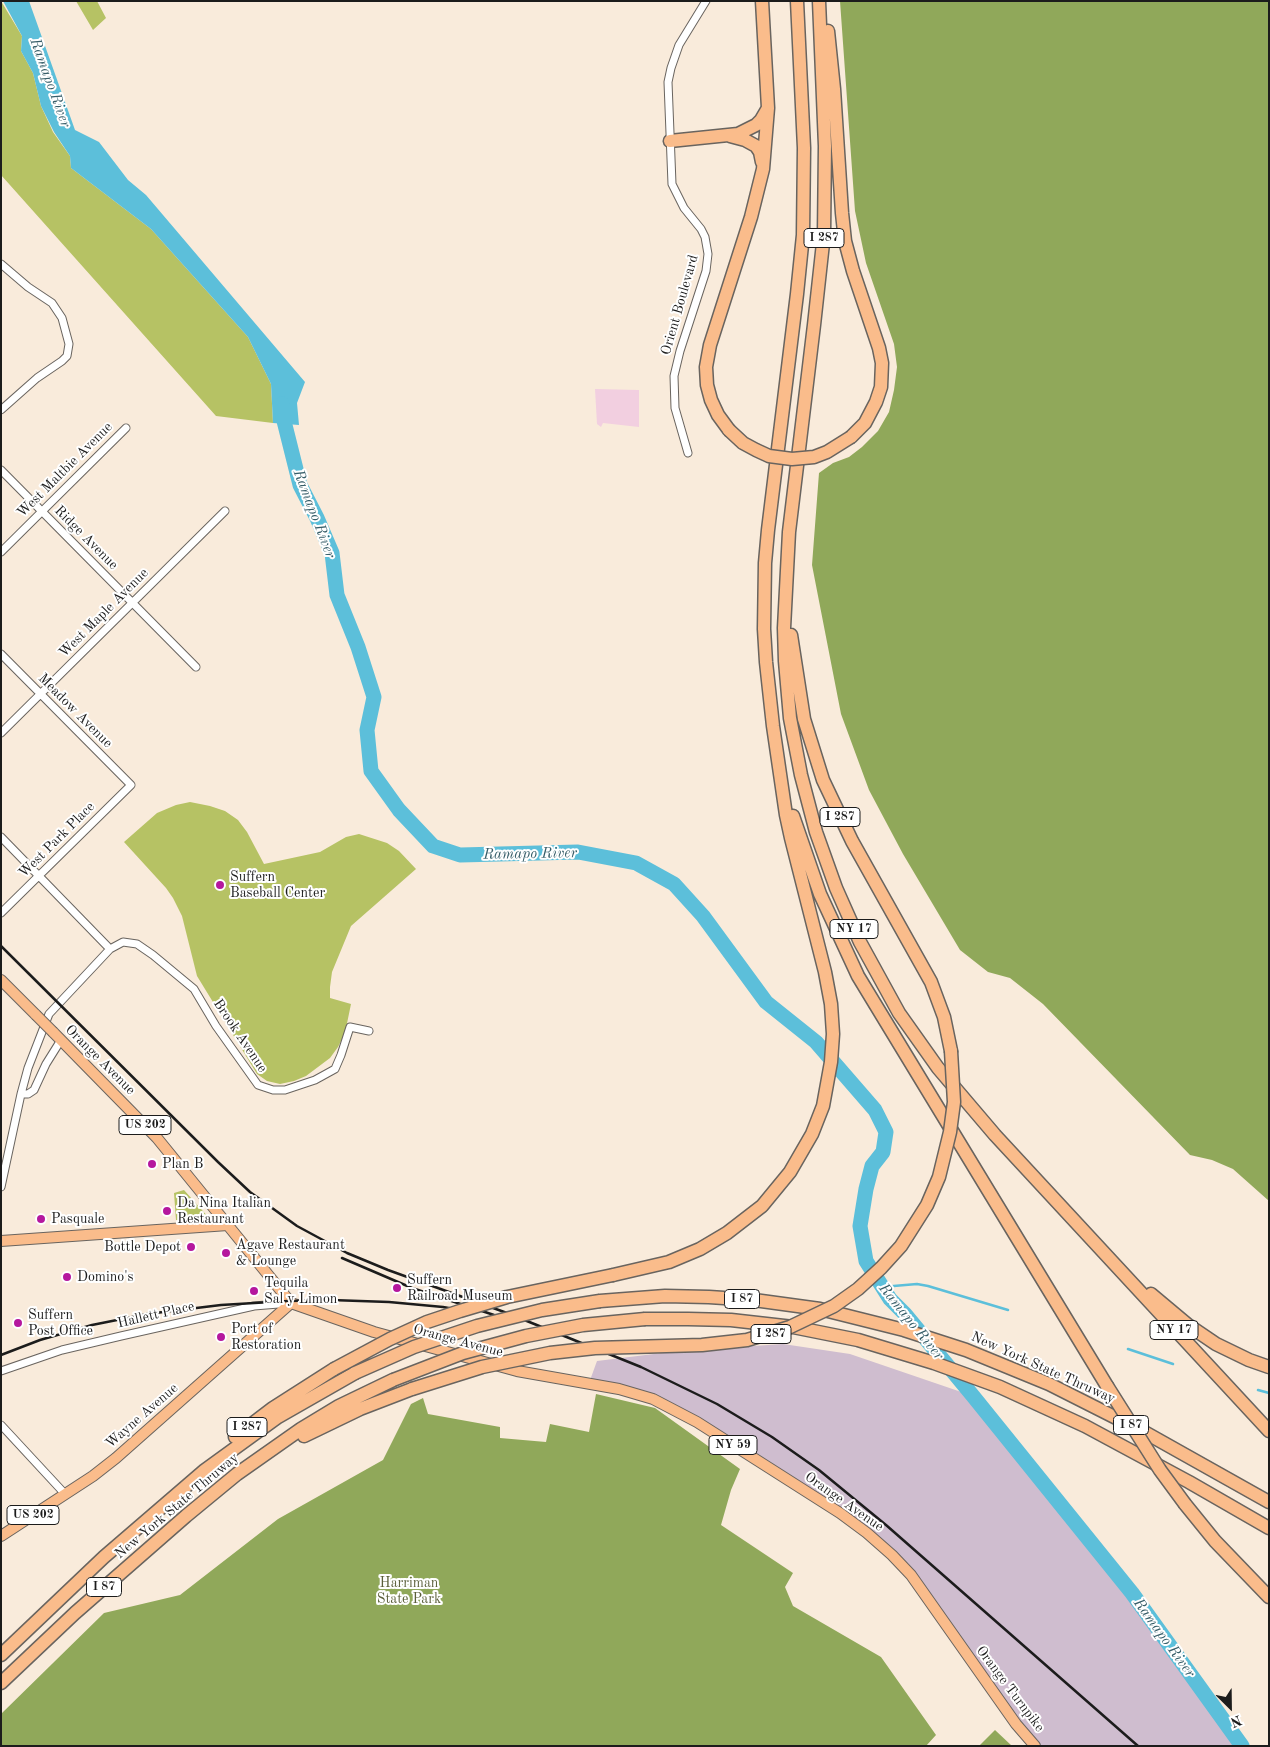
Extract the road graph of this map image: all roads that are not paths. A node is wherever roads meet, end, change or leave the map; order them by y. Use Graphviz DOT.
graph roads {
  1 [pos="706,1"];
  2 [pos="762,1"];
  3 [pos="796,1"];
  4 [pos="819,1"];
  5 [pos="824,1"];
  6 [pos="768,108"];
  7 [pos="730,136"];
  8 [pos="670,141"];
  9 [pos="763,169"];
  10 [pos="1,264"];
  11 [pos="1,410"];
  12 [pos="126,428"];
  13 [pos="688,453"];
  14 [pos="1,470"];
  15 [pos="224,511"];
  16 [pos="42,512"];
  17 [pos="1,552"];
  18 [pos="786,564"];
  19 [pos="132,602"];
  20 [pos="1,654"];
  21 [pos="196,667"];
  22 [pos="41,694"];
  23 [pos="1,733"];
  24 [pos="131,785"];
  25 [pos="784,790"];
  26 [pos="1,837"];
  27 [pos="40,876"];
  28 [pos="1,913"];
  29 [pos="110,949"];
  30 [pos="1,980"];
  31 [pos="369,1031"];
  32 [pos="61,1040"];
  33 [pos="21,1094"];
  34 [pos="1,1187"];
  35 [pos="228,1225"];
  36 [pos="1080,1227"];
  37 [pos="1,1241"];
  38 [pos="291,1303"];
  39 [pos="1269,1367"];
  40 [pos="1,1371"];
  41 [pos="1,1425"];
  42 [pos="1269,1431"];
  43 [pos="253,1462"];
  44 [pos="65,1494"];
  45 [pos="170,1499"];
  46 [pos="1269,1502"];
  47 [pos="1269,1528"];
  48 [pos="1,1536"];
  49 [pos="1269,1597"];
  50 [pos="962,1648"];
  51 [pos="1,1655"];
  52 [pos="1,1683"];
  53 [pos="1035,1746"];
  1 -- 8 [label="street, Orient Boulevard"];
  2 -- 6 [label="highway"];
  3 -- 25 [label="highway, I 287"];
  4 -- 18 [label="highway, I 287"];
  5 -- 9 [label="highway, bridge"];
  6 -- 7 [label="highway"];
  6 -- 9 [label="highway"];
  7 -- 8 [label="highway"];
  7 -- 9 [label="highway"];
  8 -- 13 [label="street, Orient Boulevard"];
  10 -- 11 [label="street"];
  12 -- 16 [label="street, West Maltbie Avenue"];
  14 -- 16 [label="street, Ridge Avenue"];
  15 -- 19 [label="street, West Maple Avenue"];
  16 -- 17 [label="street, West Maltbie Avenue"];
  16 -- 19 [label="street, Ridge Avenue"];
  18 -- 36 [label="highway, NY 17"];
  18 -- 43 [label="highway, I 287, bridge"];
  19 -- 21 [label="street, Ridge Avenue"];
  19 -- 22 [label="street, West Maple Avenue"];
  20 -- 22 [label="street, Meadow Avenue"];
  22 -- 23 [label="street, West Maple Avenue"];
  22 -- 24 [label="street, Meadow Avenue"];
  24 -- 27 [label="street, West Park Place"];
  25 -- 45 [label="highway, I 287, bridge"];
  25 -- 49 [label="highway, NY 17, bridge"];
  26 -- 27 [label="street"];
  27 -- 28 [label="street, West Park Place"];
  27 -- 29 [label="street"];
  29 -- 31 [label="street, Brook Avenue"];
  29 -- 33 [label="street"];
  30 -- 32 [label="main road, Orange Avenue / US 202, bridge"];
  32 -- 33 [label="street"];
  32 -- 35 [label="main road, Orange Avenue / US 202"];
  33 -- 34 [label="street"];
  35 -- 37 [label="main road"];
  35 -- 38 [label="main road, Orange Avenue / US 202"];
  36 -- 39 [label="highway"];
  36 -- 42 [label="highway, NY 17"];
  38 -- 40 [label="street, Hallett Place"];
  38 -- 44 [label="main road, Wayne Avenue / US 202"];
  38 -- 50 [label="main road, Orange Avenue / NY 59"];
  41 -- 44 [label="street"];
  43 -- 47 [label="highway, New York State Thruway / I 87, bridge"];
  43 -- 52 [label="highway, New York State Thruway / I 87"];
  44 -- 48 [label="main road, Wayne Avenue / US 202"];
  45 -- 46 [label="highway, New York State Thruway / I 87, bridge"];
  45 -- 51 [label="highway, New York State Thruway / I 87"];
  50 -- 53 [label="main road, Orange Turnpike / NY 59"];
}
